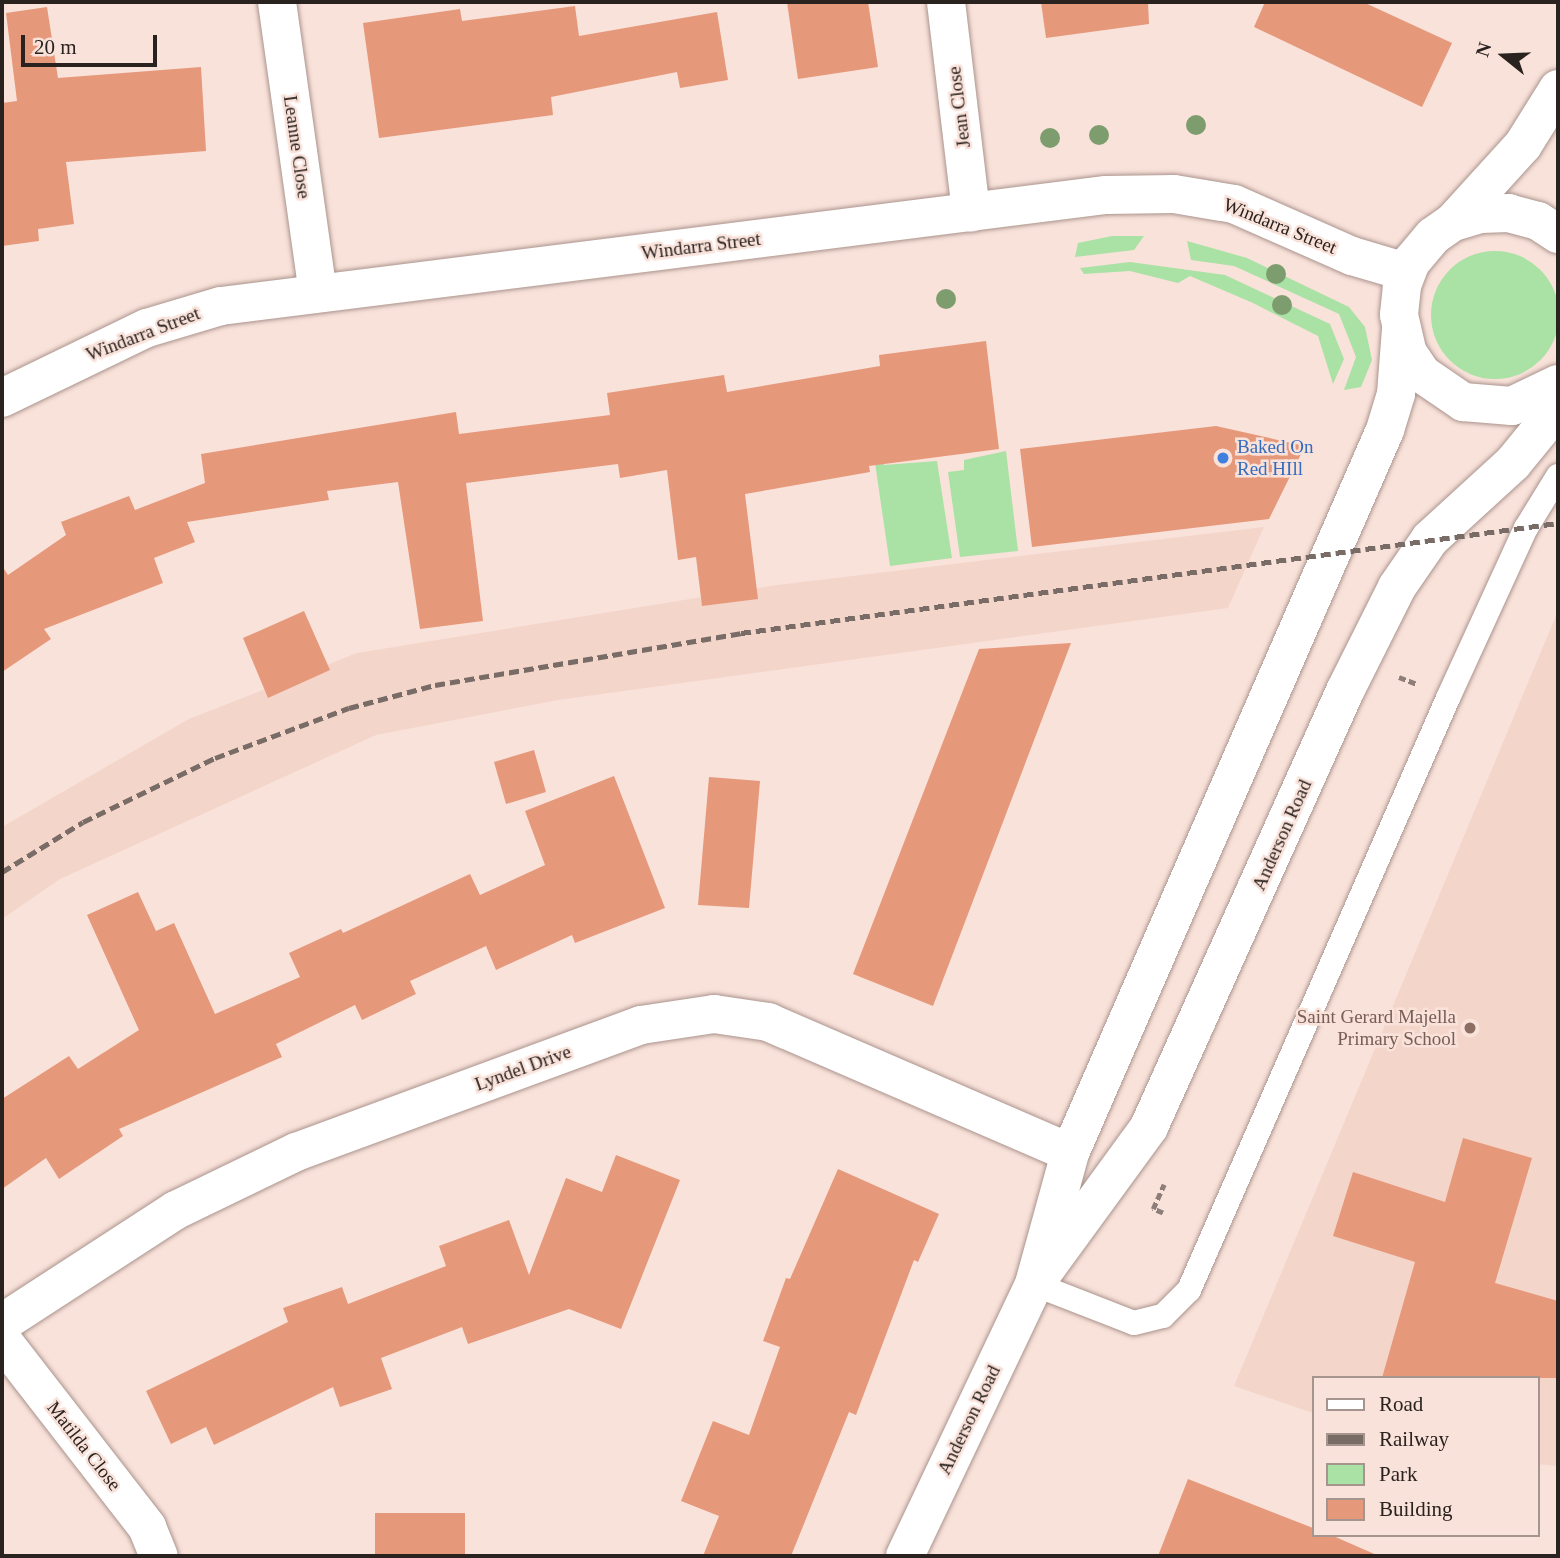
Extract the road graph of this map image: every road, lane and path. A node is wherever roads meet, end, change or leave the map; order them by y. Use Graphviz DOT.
graph roads {
  1 [pos="277,2"];
  2 [pos="946,2"];
  3 [pos="1558,89"];
  4 [pos="971,213"];
  5 [pos="1453,222"];
  6 [pos="1558,234"];
  7 [pos="1406,272"];
  8 [pos="318,293"];
  9 [pos="1401,329"];
  10 [pos="1558,384"];
  11 [pos="2,398"];
  12 [pos="1558,408"];
  13 [pos="1558,476"];
  14 [pos="1070,1153"];
  15 [pos="1119,1174"];
  16 [pos="1034,1284"];
  17 [pos="2,1323"];
  18 [pos="2,1340"];
  19 [pos="159,1556"];
  20 [pos="905,1556"];
  1 -- 8 [label="street, Leanne Close"];
  2 -- 4 [label="street, Jean Close"];
  3 -- 5 [label="street"];
  4 -- 7 [label="street, Windarra Street"];
  4 -- 8 [label="street, Windarra Street"];
  5 -- 6 [label="street"];
  5 -- 7 [label="street"];
  7 -- 9 [label="street, Anderson Road"];
  8 -- 11 [label="street, Windarra Street"];
  9 -- 10 [label="street"];
  9 -- 14 [label="street, Anderson Road"];
  12 -- 15 [label="street, Anderson Road"];
  13 -- 16 [label="lane"];
  14 -- 15 [label="street, Lyndel Drive"];
  14 -- 16 [label="street, Anderson Road"];
  14 -- 17 [label="street, Lyndel Drive"];
  15 -- 16 [label="street, Anderson Road"];
  16 -- 20 [label="street, Anderson Road"];
  18 -- 19 [label="street, Matilda Close"];
}
